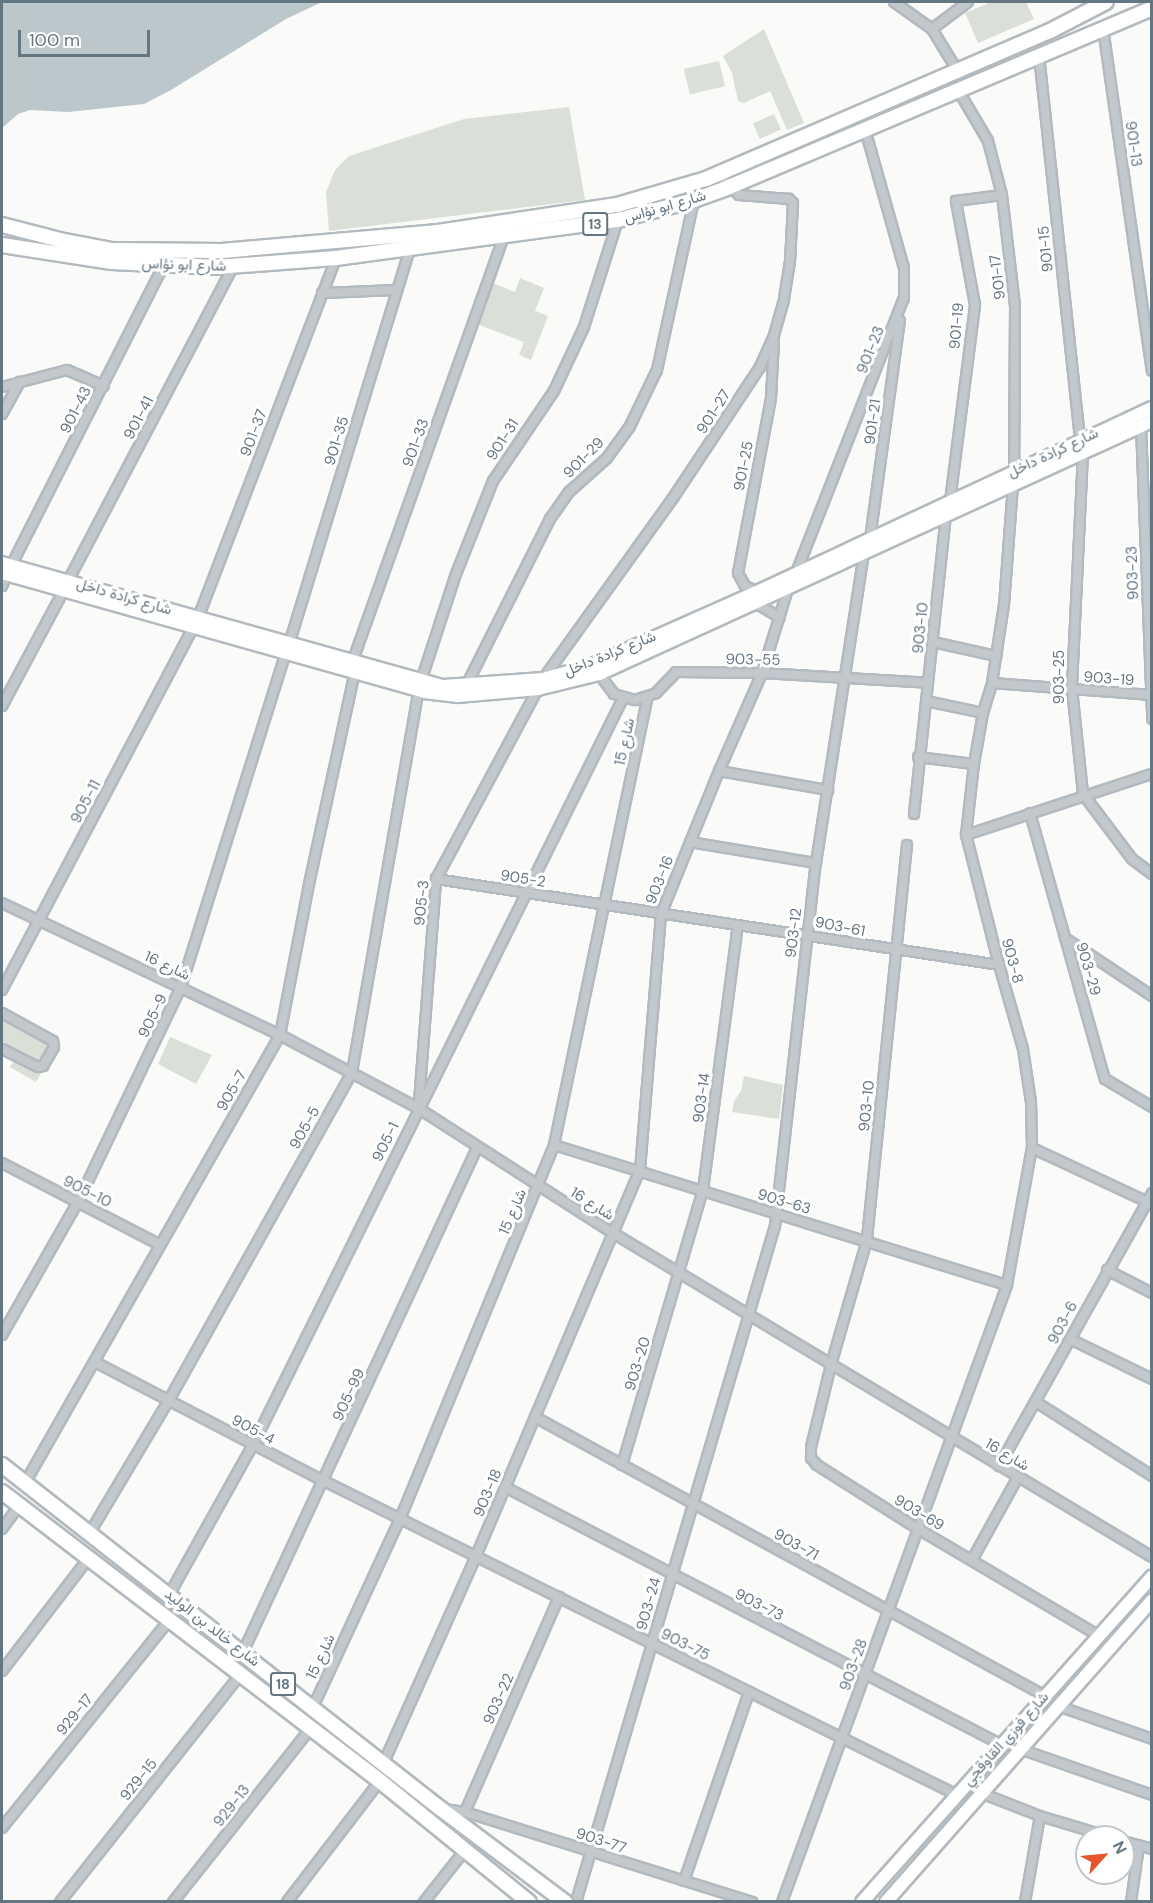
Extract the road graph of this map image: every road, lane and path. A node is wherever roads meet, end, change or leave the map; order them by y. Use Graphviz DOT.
graph roads {
  1 [pos="894,2"];
  2 [pos="968,2"];
  3 [pos="1106,2"];
  4 [pos="1152,8"];
  5 [pos="1103,28"];
  6 [pos="932,29"];
  7 [pos="1039,55"];
  8 [pos="957,70"];
  9 [pos="958,90"];
  10 [pos="865,129"];
  11 [pos="719,174"];
  12 [pos="729,187"];
  13 [pos="1002,195"];
  14 [pos="694,200"];
  15 [pos="618,220"];
  16 [pos="2,225"];
  17 [pos="504,236"];
  18 [pos="2,245"];
  19 [pos="410,248"];
  20 [pos="140,257"];
  21 [pos="336,258"];
  22 [pos="163,266"];
  23 [pos="233,267"];
  24 [pos="398,290"];
  25 [pos="322,293"];
  26 [pos="902,309"];
  27 [pos="774,335"];
  28 [pos="1152,371"];
  29 [pos="20,382"];
  30 [pos="104,386"];
  31 [pos="2,387"];
  32 [pos="1152,408"];
  33 [pos="2,414"];
  34 [pos="1146,423"];
  35 [pos="1082,447"];
  36 [pos="1013,478"];
  37 [pos="950,501"];
  38 [pos="946,516"];
  39 [pos="870,539"];
  40 [pos="864,553"];
  41 [pos="5,572"];
  42 [pos="796,573"];
  43 [pos="66,586"];
  44 [pos="789,586"];
  45 [pos="757,592"];
  46 [pos="748,605"];
  47 [pos="780,618"];
  48 [pos="196,622"];
  49 [pos="933,642"];
  50 [pos="288,646"];
  51 [pos="996,656"];
  52 [pos="1151,665"];
  53 [pos="354,666"];
  54 [pos="599,674"];
  55 [pos="762,674"];
  56 [pos="847,678"];
  57 [pos="928,682"];
  58 [pos="992,683"];
  59 [pos="541,684"];
  60 [pos="420,686"];
  61 [pos="466,686"];
  62 [pos="1072,689"];
  63 [pos="1151,695"];
  64 [pos="623,698"];
  65 [pos="647,698"];
  66 [pos="926,701"];
  67 [pos="2,706"];
  68 [pos="983,713"];
  69 [pos="1152,719"];
  70 [pos="918,757"];
  71 [pos="974,764"];
  72 [pos="719,771"];
  73 [pos="1152,774"];
  74 [pos="828,790"];
  75 [pos="1083,794"];
  76 [pos="1030,813"];
  77 [pos="914,814"];
  78 [pos="966,835"];
  79 [pos="690,842"];
  80 [pos="907,845"];
  81 [pos="816,863"];
  82 [pos="1152,874"];
  83 [pos="436,879"];
  84 [pos="527,893"];
  85 [pos="2,903"];
  86 [pos="605,905"];
  87 [pos="661,914"];
  88 [pos="38,921"];
  89 [pos="738,925"];
  90 [pos="807,934"];
  91 [pos="1065,938"];
  92 [pos="897,951"];
  93 [pos="999,965"];
  94 [pos="181,987"];
  95 [pos="2,990"];
  96 [pos="1152,996"];
  97 [pos="2,1013"];
  98 [pos="280,1035"];
  99 [pos="2,1049"];
  100 [pos="352,1072"];
  101 [pos="1152,1107"];
  102 [pos="418,1108"];
  103 [pos="554,1145"];
  104 [pos="477,1148"];
  105 [pos="1032,1148"];
  106 [pos="2,1163"];
  107 [pos="640,1170"];
  108 [pos="538,1186"];
  109 [pos="703,1190"];
  110 [pos="1150,1200"];
  111 [pos="78,1202"];
  112 [pos="777,1214"];
  113 [pos="613,1233"];
  114 [pos="867,1240"];
  115 [pos="160,1245"];
  116 [pos="1107,1270"];
  117 [pos="680,1271"];
  118 [pos="1007,1285"];
  119 [pos="1152,1293"];
  120 [pos="750,1315"];
  121 [pos="2,1335"];
  122 [pos="1070,1339"];
  123 [pos="95,1362"];
  124 [pos="831,1365"];
  125 [pos="1152,1380"];
  126 [pos="169,1400"];
  127 [pos="1036,1402"];
  128 [pos="535,1417"];
  129 [pos="951,1437"];
  130 [pos="253,1445"];
  131 [pos="622,1464"];
  132 [pos="2,1465"];
  133 [pos="999,1466"];
  134 [pos="1152,1476"];
  135 [pos="1018,1477"];
  136 [pos="324,1481"];
  137 [pos="25,1484"];
  138 [pos="505,1487"];
  139 [pos="2,1492"];
  140 [pos="693,1504"];
  141 [pos="19,1506"];
  142 [pos="400,1519"];
  143 [pos="2,1529"];
  144 [pos="920,1530"];
  145 [pos="89,1534"];
  146 [pos="476,1556"];
  147 [pos="1152,1557"];
  148 [pos="87,1559"];
  149 [pos="972,1560"];
  150 [pos="671,1575"];
  151 [pos="1152,1576"];
  152 [pos="169,1595"];
  153 [pos="559,1597"];
  154 [pos="1152,1600"];
  155 [pos="889,1611"];
  156 [pos="169,1620"];
  157 [pos="1099,1636"];
  158 [pos="651,1643"];
  159 [pos="243,1652"];
  160 [pos="2,1671"];
  161 [pos="240,1675"];
  162 [pos="864,1675"];
  163 [pos="749,1692"];
  164 [pos="1045,1696"];
  165 [pos="1058,1706"];
  166 [pos="313,1707"];
  167 [pos="311,1728"];
  168 [pos="842,1738"];
  169 [pos="1152,1739"];
  170 [pos="1002,1745"];
  171 [pos="1020,1749"];
  172 [pos="384,1762"];
  173 [pos="380,1781"];
  174 [pos="981,1793"];
  175 [pos="957,1795"];
  176 [pos="1152,1795"];
  177 [pos="441,1809"];
  178 [pos="465,1812"];
  179 [pos="1040,1816"];
  180 [pos="1075,1826"];
  181 [pos="2,1828"];
  182 [pos="1135,1845"];
  183 [pos="1139,1846"];
  184 [pos="1152,1849"];
  185 [pos="465,1850"];
  186 [pos="590,1851"];
  187 [pos="684,1881"];
  188 [pos="60,1902"];
  189 [pos="173,1902"];
  190 [pos="287,1902"];
  191 [pos="424,1902"];
  192 [pos="529,1902"];
  193 [pos="565,1902"];
  194 [pos="576,1902"];
  195 [pos="752,1902"];
  196 [pos="782,1902"];
  197 [pos="862,1902"];
  198 [pos="886,1902"];
  199 [pos="1025,1902"];
  200 [pos="1131,1902"];
  1 -- 6 [label="street"];
  2 -- 6 [label="street"];
  3 -- 8 [label="main road, شارع ابو نؤاس / 13"];
  4 -- 5 [label="main road, شارع ابو نؤاس / 13"];
  5 -- 7 [label="main road, شارع ابو نؤاس / 13"];
  5 -- 28 [label="street, 901-13"];
  6 -- 8 [label="street"];
  7 -- 9 [label="main road, شارع ابو نؤاس / 13"];
  7 -- 35 [label="street, 901-15"];
  8 -- 11 [label="main road, شارع ابو نؤاس / 13"];
  9 -- 10 [label="main road, شارع ابو نؤاس / 13"];
  9 -- 13 [label="street, 901-17"];
  10 -- 12 [label="main road, شارع ابو نؤاس / 13"];
  10 -- 26 [label="street, 901-23"];
  11 -- 12 [label="street"];
  11 -- 20 [label="main road, شارع ابو نؤاس / 13"];
  12 -- 14 [label="main road, شارع ابو نؤاس / 13"];
  12 -- 27 [label="street, 901-27"];
  13 -- 36 [label="street, 901-17"];
  13 -- 37 [label="street, 901-19"];
  14 -- 15 [label="main road, شارع ابو نؤاس / 13"];
  14 -- 61 [label="street, 901-29"];
  15 -- 17 [label="main road, شارع ابو نؤاس / 13"];
  15 -- 60 [label="street, 901-31"];
  16 -- 20 [label="main road, شارع ابو نؤاس / 13"];
  17 -- 19 [label="main road, شارع ابو نؤاس / 13"];
  17 -- 53 [label="street, 901-33"];
  18 -- 20 [label="main road, شارع ابو نؤاس / 13"];
  19 -- 21 [label="main road, شارع ابو نؤاس / 13"];
  19 -- 24 [label="street, 901-35"];
  20 -- 22 [label="main road, شارع ابو نؤاس / 13"];
  21 -- 23 [label="main road, شارع ابو نؤاس / 13"];
  21 -- 25 [label="street, 901-37"];
  22 -- 23 [label="main road, شارع ابو نؤاس / 13"];
  22 -- 30 [label="street, 901-43"];
  23 -- 43 [label="street, 901-41"];
  24 -- 25 [label="street"];
  24 -- 50 [label="street, 901-35"];
  25 -- 48 [label="street, 901-37"];
  26 -- 39 [label="street, 901-21"];
  26 -- 42 [label="street, 901-23"];
  27 -- 45 [label="street, 901-25"];
  27 -- 59 [label="street, 901-27"];
  29 -- 30 [label="street"];
  29 -- 31 [label="street"];
  29 -- 33 [label="street"];
  30 -- 41 [label="street, 901-43"];
  32 -- 35 [label="main road, شارع كرادة داخل"];
  34 -- 35 [label="main road, شارع كرادة داخل"];
  34 -- 52 [label="street, 903-23"];
  35 -- 36 [label="main road, شارع كرادة داخل"];
  35 -- 62 [label="street, 903-25"];
  36 -- 37 [label="main road, شارع كرادة داخل"];
  36 -- 38 [label="main road, شارع كرادة داخل"];
  36 -- 51 [label="street, 903-8"];
  37 -- 39 [label="main road, شارع كرادة داخل"];
  38 -- 40 [label="main road, شارع كرادة داخل"];
  38 -- 49 [label="street, 903-10"];
  39 -- 42 [label="main road, شارع كرادة داخل"];
  40 -- 44 [label="main road, شارع كرادة داخل"];
  40 -- 56 [label="street, 903-12"];
  41 -- 43 [label="main road, شارع كرادة داخل"];
  42 -- 45 [label="main road, شارع كرادة داخل"];
  43 -- 48 [label="main road, شارع كرادة داخل"];
  43 -- 67 [label="street, 901-41"];
  44 -- 46 [label="main road, شارع كرادة داخل"];
  44 -- 47 [label="street, 903-16"];
  45 -- 59 [label="main road, شارع كرادة داخل"];
  46 -- 47 [label="street"];
  46 -- 54 [label="main road, شارع كرادة داخل"];
  47 -- 55 [label="street, 903-16"];
  48 -- 50 [label="main road, شارع كرادة داخل"];
  48 -- 88 [label="street, 905-11"];
  49 -- 51 [label="street"];
  49 -- 57 [label="street, 903-10"];
  50 -- 53 [label="main road, شارع كرادة داخل"];
  50 -- 94 [label="street, 905-9"];
  51 -- 58 [label="street, 903-8"];
  52 -- 63 [label="street, 903-23"];
  53 -- 60 [label="main road, شارع كرادة داخل"];
  53 -- 98 [label="street, 905-7"];
  54 -- 59 [label="main road, شارع كرادة داخل"];
  54 -- 64 [label="street"];
  55 -- 56 [label="street, 903-55"];
  55 -- 65 [label="street, 903-55"];
  55 -- 72 [label="street, 903-16"];
  56 -- 57 [label="street, 903-55"];
  56 -- 74 [label="street, 903-12"];
  57 -- 66 [label="street, 903-10"];
  58 -- 62 [label="street, 903-19"];
  58 -- 68 [label="street, 903-8"];
  59 -- 60 [label="main road, شارع كرادة داخل"];
  59 -- 61 [label="main road, شارع كرادة داخل"];
  59 -- 83 [label="street, 905-3"];
  60 -- 61 [label="main road, شارع كرادة داخل"];
  60 -- 100 [label="street, 905-5"];
  62 -- 63 [label="street, 903-19"];
  62 -- 75 [label="street, 903-25"];
  63 -- 69 [label="street, 903-23"];
  64 -- 65 [label="street"];
  64 -- 84 [label="street, 905-1"];
  65 -- 86 [label="street, شارع 15"];
  66 -- 68 [label="street"];
  66 -- 70 [label="street, 903-10"];
  68 -- 71 [label="street, 903-8"];
  70 -- 71 [label="street"];
  70 -- 77 [label="street, 903-10"];
  71 -- 78 [label="street, 903-8"];
  72 -- 74 [label="street"];
  72 -- 79 [label="street, 903-16"];
  73 -- 75 [label="street"];
  74 -- 81 [label="street, 903-12"];
  75 -- 76 [label="street"];
  75 -- 82 [label="street"];
  76 -- 78 [label="street"];
  76 -- 91 [label="street, 903-29"];
  78 -- 93 [label="street, 903-8"];
  79 -- 81 [label="street"];
  79 -- 87 [label="street, 903-16"];
  80 -- 92 [label="street, 903-10"];
  81 -- 90 [label="street, 903-12"];
  83 -- 84 [label="street, 905-2"];
  83 -- 102 [label="street, 905-3"];
  84 -- 86 [label="street, 905-2"];
  84 -- 102 [label="street, 905-1"];
  85 -- 88 [label="street, شارع 16"];
  86 -- 87 [label="street, 903-61"];
  86 -- 103 [label="street, شارع 15"];
  87 -- 89 [label="street, 903-61"];
  87 -- 107 [label="street, 903-16"];
  88 -- 94 [label="street, شارع 16"];
  88 -- 95 [label="street, 905-11"];
  89 -- 90 [label="street, 903-61"];
  89 -- 109 [label="street, 903-14"];
  90 -- 92 [label="street, 903-61"];
  90 -- 112 [label="street, 903-12"];
  91 -- 96 [label="street"];
  91 -- 101 [label="street, 903-29"];
  92 -- 93 [label="street, 903-61"];
  92 -- 114 [label="street, 903-10"];
  93 -- 105 [label="street, 903-8"];
  94 -- 98 [label="street, شارع 16"];
  94 -- 111 [label="street, 905-9"];
  97 -- 99 [label="street"];
  98 -- 100 [label="street, شارع 16"];
  98 -- 115 [label="street, 905-7"];
  100 -- 102 [label="street, شارع 16"];
  100 -- 126 [label="street, 905-5"];
  102 -- 104 [label="street, شارع 16"];
  102 -- 130 [label="street, 905-1"];
  103 -- 107 [label="street, 903-63"];
  103 -- 108 [label="street, شارع 15"];
  104 -- 108 [label="street, شارع 16"];
  104 -- 136 [label="street, 905-99"];
  105 -- 110 [label="street"];
  105 -- 118 [label="street, 903-8"];
  106 -- 111 [label="street, 905-10"];
  107 -- 109 [label="street, 903-63"];
  107 -- 113 [label="street, 903-16"];
  108 -- 113 [label="street, شارع 16"];
  108 -- 142 [label="street, شارع 15"];
  109 -- 112 [label="street, 903-63"];
  109 -- 117 [label="street, 903-14"];
  110 -- 116 [label="street, 903-6"];
  111 -- 115 [label="street, 905-10"];
  111 -- 121 [label="street, 905-9"];
  112 -- 114 [label="street, 903-63"];
  112 -- 120 [label="street, 903-12"];
  113 -- 117 [label="street, شارع 16"];
  113 -- 128 [label="street, 903-18"];
  114 -- 118 [label="street, 903-63"];
  114 -- 124 [label="street, 903-10"];
  115 -- 123 [label="street, 905-7"];
  116 -- 119 [label="street"];
  116 -- 122 [label="street, 903-6"];
  117 -- 120 [label="street, شارع 16"];
  117 -- 131 [label="street, 903-20"];
  118 -- 129 [label="street, 903-8"];
  120 -- 124 [label="street, شارع 16"];
  120 -- 140 [label="street, 903-24"];
  122 -- 125 [label="street"];
  122 -- 127 [label="street, 903-6"];
  123 -- 126 [label="street, 905-4"];
  123 -- 137 [label="street, 905-7"];
  124 -- 129 [label="street, شارع 16"];
  124 -- 144 [label="street, 903-69"];
  126 -- 130 [label="street, 905-4"];
  126 -- 145 [label="street, 905-5"];
  127 -- 133 [label="street, 903-6"];
  127 -- 134 [label="street"];
  128 -- 131 [label="street, 903-71"];
  128 -- 138 [label="street, 903-18"];
  129 -- 133 [label="street, شارع 16"];
  129 -- 144 [label="street, 903-28"];
  130 -- 136 [label="street, 905-4"];
  130 -- 152 [label="street, 905-1"];
  131 -- 140 [label="street, 903-71"];
  132 -- 137 [label="main road, شارع خالد بن الوليد / 18"];
  133 -- 135 [label="street, شارع 16"];
  135 -- 147 [label="street, شارع 16"];
  135 -- 149 [label="street"];
  136 -- 142 [label="street, 905-4"];
  136 -- 159 [label="street, 905-99"];
  137 -- 145 [label="main road, شارع خالد بن الوليد / 18"];
  138 -- 146 [label="street, 903-18"];
  138 -- 150 [label="street, 903-73"];
  139 -- 141 [label="main road, شارع خالد بن الوليد / 18"];
  140 -- 150 [label="street, 903-24"];
  140 -- 155 [label="street, 903-71"];
  141 -- 143 [label="street"];
  141 -- 148 [label="main road, شارع خالد بن الوليد / 18"];
  142 -- 146 [label="street, 903-75"];
  142 -- 166 [label="street, شارع 15"];
  144 -- 149 [label="street, 903-69"];
  144 -- 155 [label="street, 903-28"];
  145 -- 152 [label="main road, شارع خالد بن الوليد / 18"];
  146 -- 153 [label="street, 903-75"];
  146 -- 172 [label="street, 903-18"];
  148 -- 156 [label="main road, شارع خالد بن الوليد / 18"];
  148 -- 160 [label="street"];
  149 -- 157 [label="street, 903-69"];
  150 -- 158 [label="street, 903-24"];
  150 -- 162 [label="street, 903-73"];
  151 -- 157 [label="main road, شارع فوزي القاوقجي"];
  152 -- 159 [label="main road, شارع خالد بن الوليد / 18"];
  153 -- 158 [label="street, 903-75"];
  153 -- 178 [label="street, 903-22"];
  154 -- 165 [label="main road, شارع فوزي القاوقجي"];
  155 -- 162 [label="street, 903-28"];
  155 -- 164 [label="street, 903-71"];
  156 -- 161 [label="main road, شارع خالد بن الوليد / 18"];
  156 -- 181 [label="street, 929-17"];
  157 -- 164 [label="main road, شارع فوزي القاوقجي"];
  158 -- 163 [label="street, 903-75"];
  158 -- 186 [label="street, 903-24"];
  159 -- 166 [label="main road, شارع خالد بن الوليد / 18"];
  161 -- 167 [label="main road, شارع خالد بن الوليد / 18"];
  161 -- 188 [label="street, 929-15"];
  162 -- 168 [label="street, 903-28"];
  162 -- 170 [label="street, 903-73"];
  163 -- 168 [label="street, 903-75"];
  163 -- 187 [label="street"];
  164 -- 170 [label="main road, شارع فوزي القاوقجي"];
  165 -- 169 [label="street"];
  165 -- 171 [label="main road, شارع فوزي القاوقجي"];
  166 -- 172 [label="main road, شارع خالد بن الوليد / 18"];
  167 -- 173 [label="main road, شارع خالد بن الوليد / 18"];
  167 -- 189 [label="street, 929-13"];
  168 -- 175 [label="street, 903-75"];
  168 -- 196 [label="street, 903-28"];
  170 -- 175 [label="main road, شارع فوزي القاوقجي"];
  171 -- 174 [label="main road, شارع فوزي القاوقجي"];
  171 -- 176 [label="street"];
  172 -- 177 [label="main road, شارع خالد بن الوليد / 18"];
  173 -- 185 [label="main road, شارع خالد بن الوليد / 18"];
  173 -- 190 [label="street"];
  174 -- 179 [label="street"];
  174 -- 198 [label="main road, شارع فوزي القاوقجي"];
  175 -- 197 [label="main road, شارع فوزي القاوقجي"];
  177 -- 178 [label="street, 903-77"];
  177 -- 193 [label="main road, شارع خالد بن الوليد / 18"];
  178 -- 186 [label="street, 903-77"];
  179 -- 180 [label="street"];
  179 -- 199 [label="street"];
  182 -- 183 [label="street"];
  183 -- 184 [label="street"];
  183 -- 200 [label="street"];
  185 -- 191 [label="street"];
  185 -- 192 [label="main road, شارع خالد بن الوليد / 18"];
  186 -- 187 [label="street, 903-77"];
  186 -- 194 [label="street, 903-24"];
  187 -- 195 [label="street, 903-77"];
}
